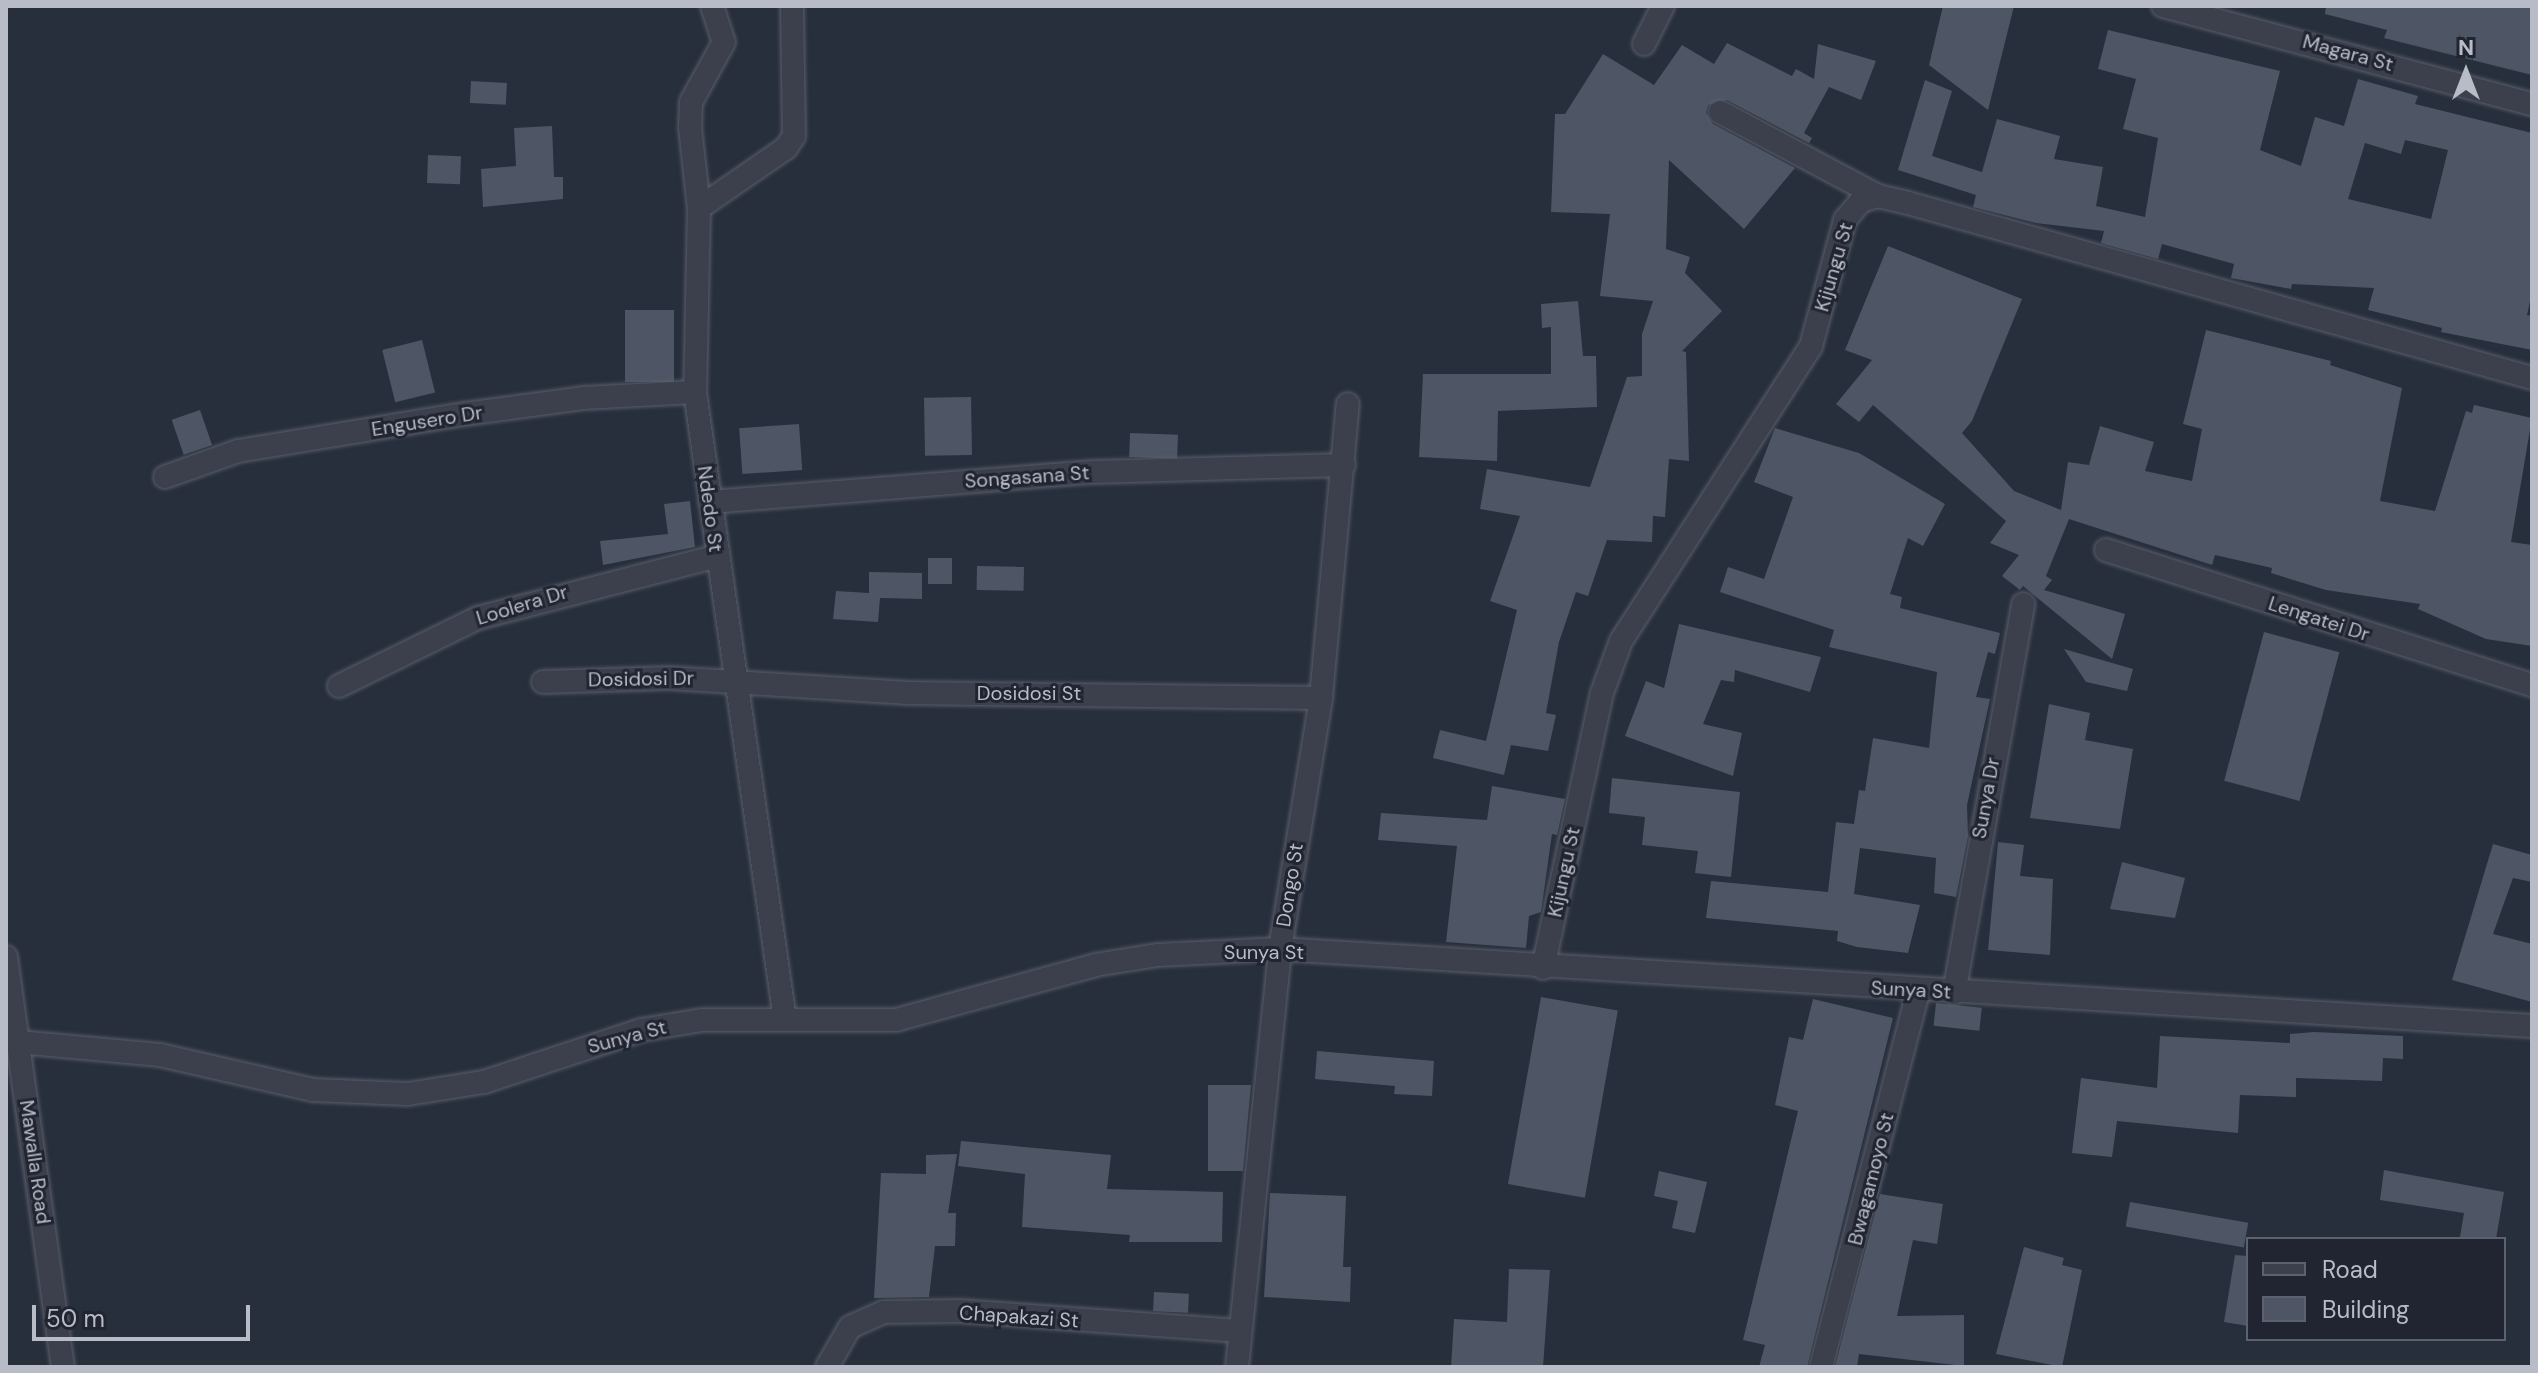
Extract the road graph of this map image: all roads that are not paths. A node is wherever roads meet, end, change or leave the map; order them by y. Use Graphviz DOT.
graph roads {
  1 [pos="712,6"];
  2 [pos="792,6"];
  3 [pos="1663,6"];
  4 [pos="2163,6"];
  5 [pos="1644,44"];
  6 [pos="2532,104"];
  7 [pos="1720,112"];
  8 [pos="1878,196"];
  9 [pos="699,208"];
  10 [pos="2532,378"];
  11 [pos="695,392"];
  12 [pos="1348,404"];
  13 [pos="1344,465"];
  14 [pos="165,477"];
  15 [pos="710,502"];
  16 [pos="2106,550"];
  17 [pos="717,556"];
  18 [pos="2023,604"];
  19 [pos="738,680"];
  20 [pos="543,682"];
  21 [pos="2532,685"];
  22 [pos="339,686"];
  23 [pos="1321,698"];
  24 [pos="1280,949"];
  25 [pos="6,957"];
  26 [pos="1543,968"];
  27 [pos="1918,991"];
  28 [pos="1954,993"];
  29 [pos="785,1020"];
  30 [pos="2532,1026"];
  31 [pos="18,1042"];
  32 [pos="1239,1331"];
  33 [pos="63,1367"];
  34 [pos="827,1367"];
  35 [pos="1237,1367"];
  36 [pos="1821,1367"];
  1 -- 9 [label="street, Ndedo St"];
  2 -- 9 [label="street"];
  3 -- 5 [label="street"];
  4 -- 6 [label="street, Magara St"];
  7 -- 8 [label="street"];
  8 -- 10 [label="street"];
  8 -- 26 [label="street, Kijungu St"];
  9 -- 11 [label="street, Ndedo St"];
  11 -- 14 [label="street, Engusero Dr"];
  11 -- 15 [label="street, Ndedo St"];
  12 -- 13 [label="street, Dongo St"];
  13 -- 15 [label="street, Songasana St"];
  13 -- 23 [label="street, Dongo St"];
  15 -- 17 [label="street, Ndedo St"];
  16 -- 21 [label="street, Lengatei Dr"];
  17 -- 19 [label="street, Ndedo St"];
  17 -- 22 [label="street, Loolera Dr"];
  18 -- 28 [label="street, Sunya Dr"];
  19 -- 20 [label="street, Dosidosi Dr"];
  19 -- 23 [label="street, Dosidosi St"];
  19 -- 29 [label="street, Ndedo St"];
  23 -- 24 [label="street, Dongo St"];
  24 -- 26 [label="street, Sunya St"];
  24 -- 29 [label="street, Sunya St"];
  24 -- 32 [label="street, Dongo St"];
  25 -- 31 [label="street, Mawalla Road"];
  26 -- 27 [label="street, Sunya St"];
  27 -- 28 [label="street, Sunya St"];
  27 -- 36 [label="street, Bwagamoyo St"];
  28 -- 30 [label="street, Sunya St"];
  29 -- 31 [label="street, Sunya St"];
  31 -- 33 [label="street, Mawalla Road"];
  32 -- 34 [label="street, Chapakazi St"];
  32 -- 35 [label="street, Dongo St"];
}
